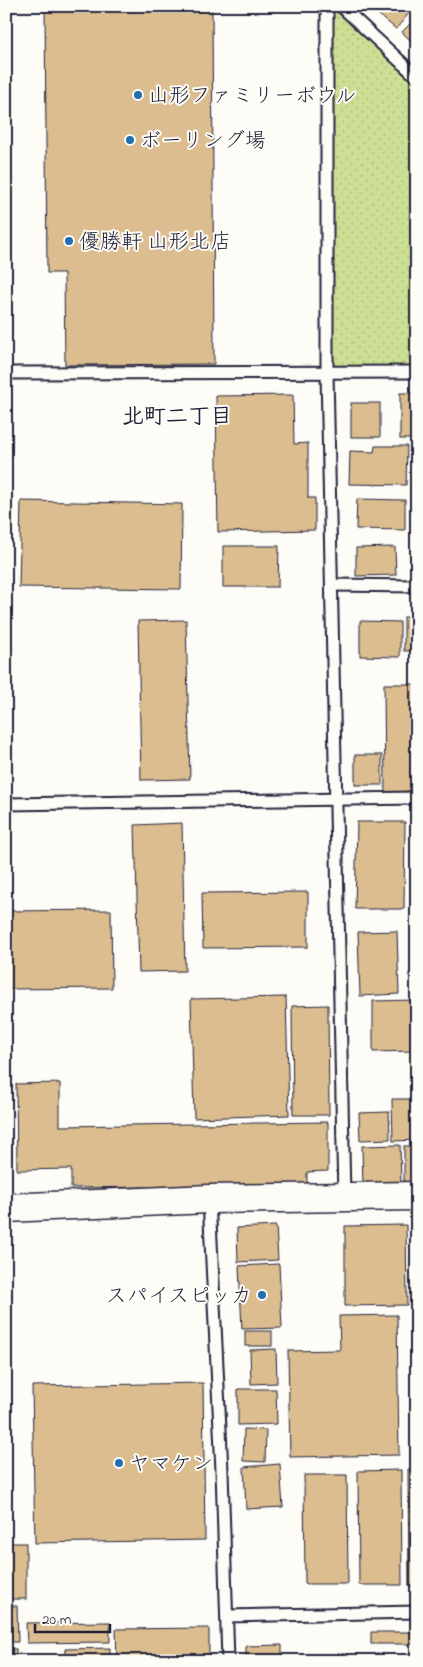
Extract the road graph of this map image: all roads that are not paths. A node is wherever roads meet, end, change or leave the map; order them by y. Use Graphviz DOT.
graph roads {
  1 [pos="326,6"];
  2 [pos="340,6"];
  3 [pos="417,77"];
  4 [pos="327,372"];
  5 [pos="417,372"];
  6 [pos="6,373"];
  7 [pos="332,586"];
  8 [pos="417,586"];
  9 [pos="417,798"];
  10 [pos="337,800"];
  11 [pos="6,804"];
  12 [pos="417,1196"];
  13 [pos="344,1197"];
  14 [pos="210,1199"];
  15 [pos="6,1208"];
  16 [pos="417,1612"];
  17 [pos="227,1616"];
  18 [pos="228,1661"];
  1 -- 4 [label="lane"];
  2 -- 3 [label="lane"];
  4 -- 5 [label="lane"];
  4 -- 6 [label="lane"];
  4 -- 7 [label="lane"];
  7 -- 8 [label="lane"];
  7 -- 10 [label="lane"];
  9 -- 10 [label="lane"];
  10 -- 11 [label="lane"];
  10 -- 13 [label="lane"];
  12 -- 13 [label="street"];
  13 -- 14 [label="street"];
  14 -- 15 [label="street"];
  14 -- 17 [label="lane"];
  16 -- 17 [label="lane"];
  17 -- 18 [label="lane"];
}
